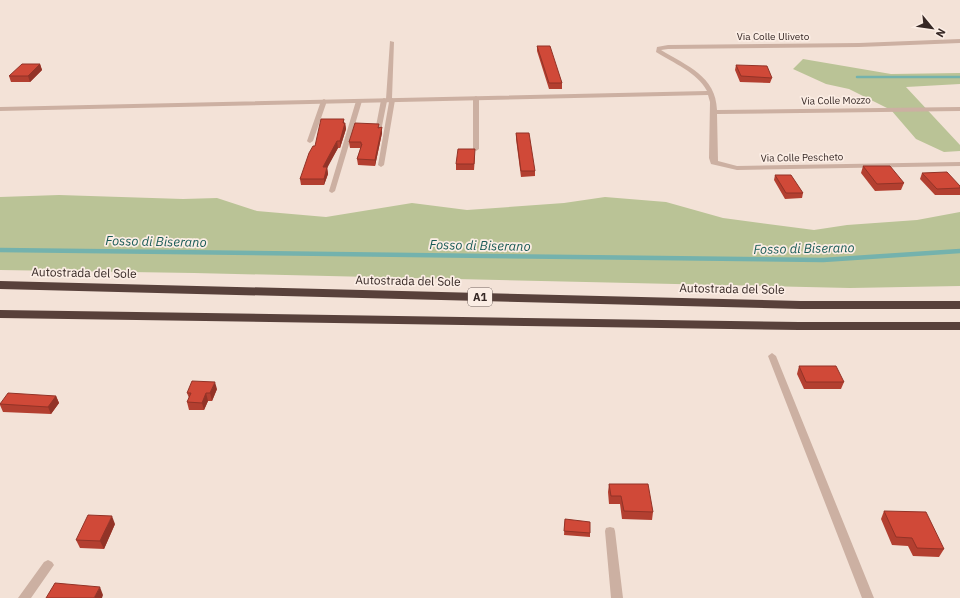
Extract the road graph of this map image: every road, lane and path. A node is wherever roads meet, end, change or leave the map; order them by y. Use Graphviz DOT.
graph roads {
  1 [pos="960,41"];
  2 [pos="392,42"];
  3 [pos="711,93"];
  4 [pos="476,98"];
  5 [pos="360,100"];
  6 [pos="388,100"];
  7 [pos="324,101"];
  8 [pos="0,109"];
  9 [pos="960,109"];
  10 [pos="712,112"];
  11 [pos="379,126"];
  12 [pos="310,141"];
  13 [pos="476,149"];
  14 [pos="960,164"];
  15 [pos="381,165"];
  16 [pos="332,191"];
  17 [pos="0,285"];
  18 [pos="960,305"];
  19 [pos="0,314"];
  20 [pos="960,326"];
  21 [pos="772,356"];
  22 [pos="610,531"];
  23 [pos="48,565"];
  24 [pos="24,598"];
  25 [pos="617,598"];
  26 [pos="868,598"];
  1 -- 3 [label="street, Via Colle Uliveto"];
  2 -- 6 [label="lane"];
  3 -- 4 [label="street"];
  3 -- 10 [label="street, Via Colle Pescheto"];
  4 -- 6 [label="street"];
  4 -- 13 [label="lane"];
  5 -- 6 [label="street"];
  5 -- 7 [label="street"];
  5 -- 16 [label="lane"];
  6 -- 11 [label="lane"];
  6 -- 15 [label="lane"];
  7 -- 8 [label="street"];
  7 -- 12 [label="lane"];
  9 -- 10 [label="street, Via Colle Mozzo"];
  10 -- 14 [label="street, Via Colle Pescheto"];
  17 -- 18 [label="highway, Autostrada del Sole / A1"];
  19 -- 20 [label="highway, A1"];
  21 -- 26 [label="lane"];
  22 -- 25 [label="lane"];
  23 -- 24 [label="lane"];
}
